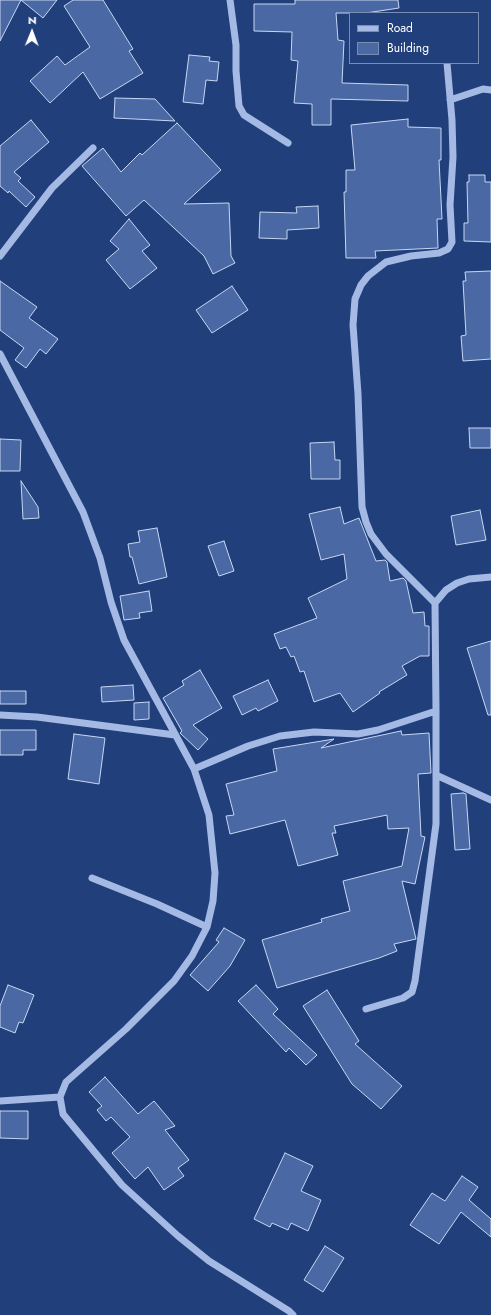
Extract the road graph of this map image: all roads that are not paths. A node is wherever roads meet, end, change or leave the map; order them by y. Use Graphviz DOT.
graph roads {
  1 [pos="230,0"];
  2 [pos="447,64"];
  3 [pos="491,90"];
  4 [pos="450,100"];
  5 [pos="288,143"];
  6 [pos="93,148"];
  7 [pos="0,256"];
  8 [pos="0,354"];
  9 [pos="491,577"];
  10 [pos="435,603"];
  11 [pos="436,711"];
  12 [pos="0,716"];
  13 [pos="175,735"];
  14 [pos="194,769"];
  15 [pos="436,775"];
  16 [pos="491,800"];
  17 [pos="92,878"];
  18 [pos="207,927"];
  19 [pos="366,1009"];
  20 [pos="60,1097"];
  21 [pos="0,1101"];
  22 [pos="293,1315"];
  1 -- 5 [label="street"];
  2 -- 4 [label="street"];
  3 -- 4 [label="street"];
  4 -- 10 [label="street"];
  6 -- 7 [label="street"];
  8 -- 13 [label="street"];
  9 -- 10 [label="street"];
  10 -- 11 [label="street"];
  11 -- 14 [label="street"];
  11 -- 15 [label="street"];
  12 -- 13 [label="street"];
  13 -- 14 [label="street"];
  14 -- 18 [label="street"];
  15 -- 16 [label="street"];
  15 -- 19 [label="street"];
  17 -- 18 [label="street"];
  18 -- 20 [label="street"];
  20 -- 21 [label="street"];
  20 -- 22 [label="street"];
}
